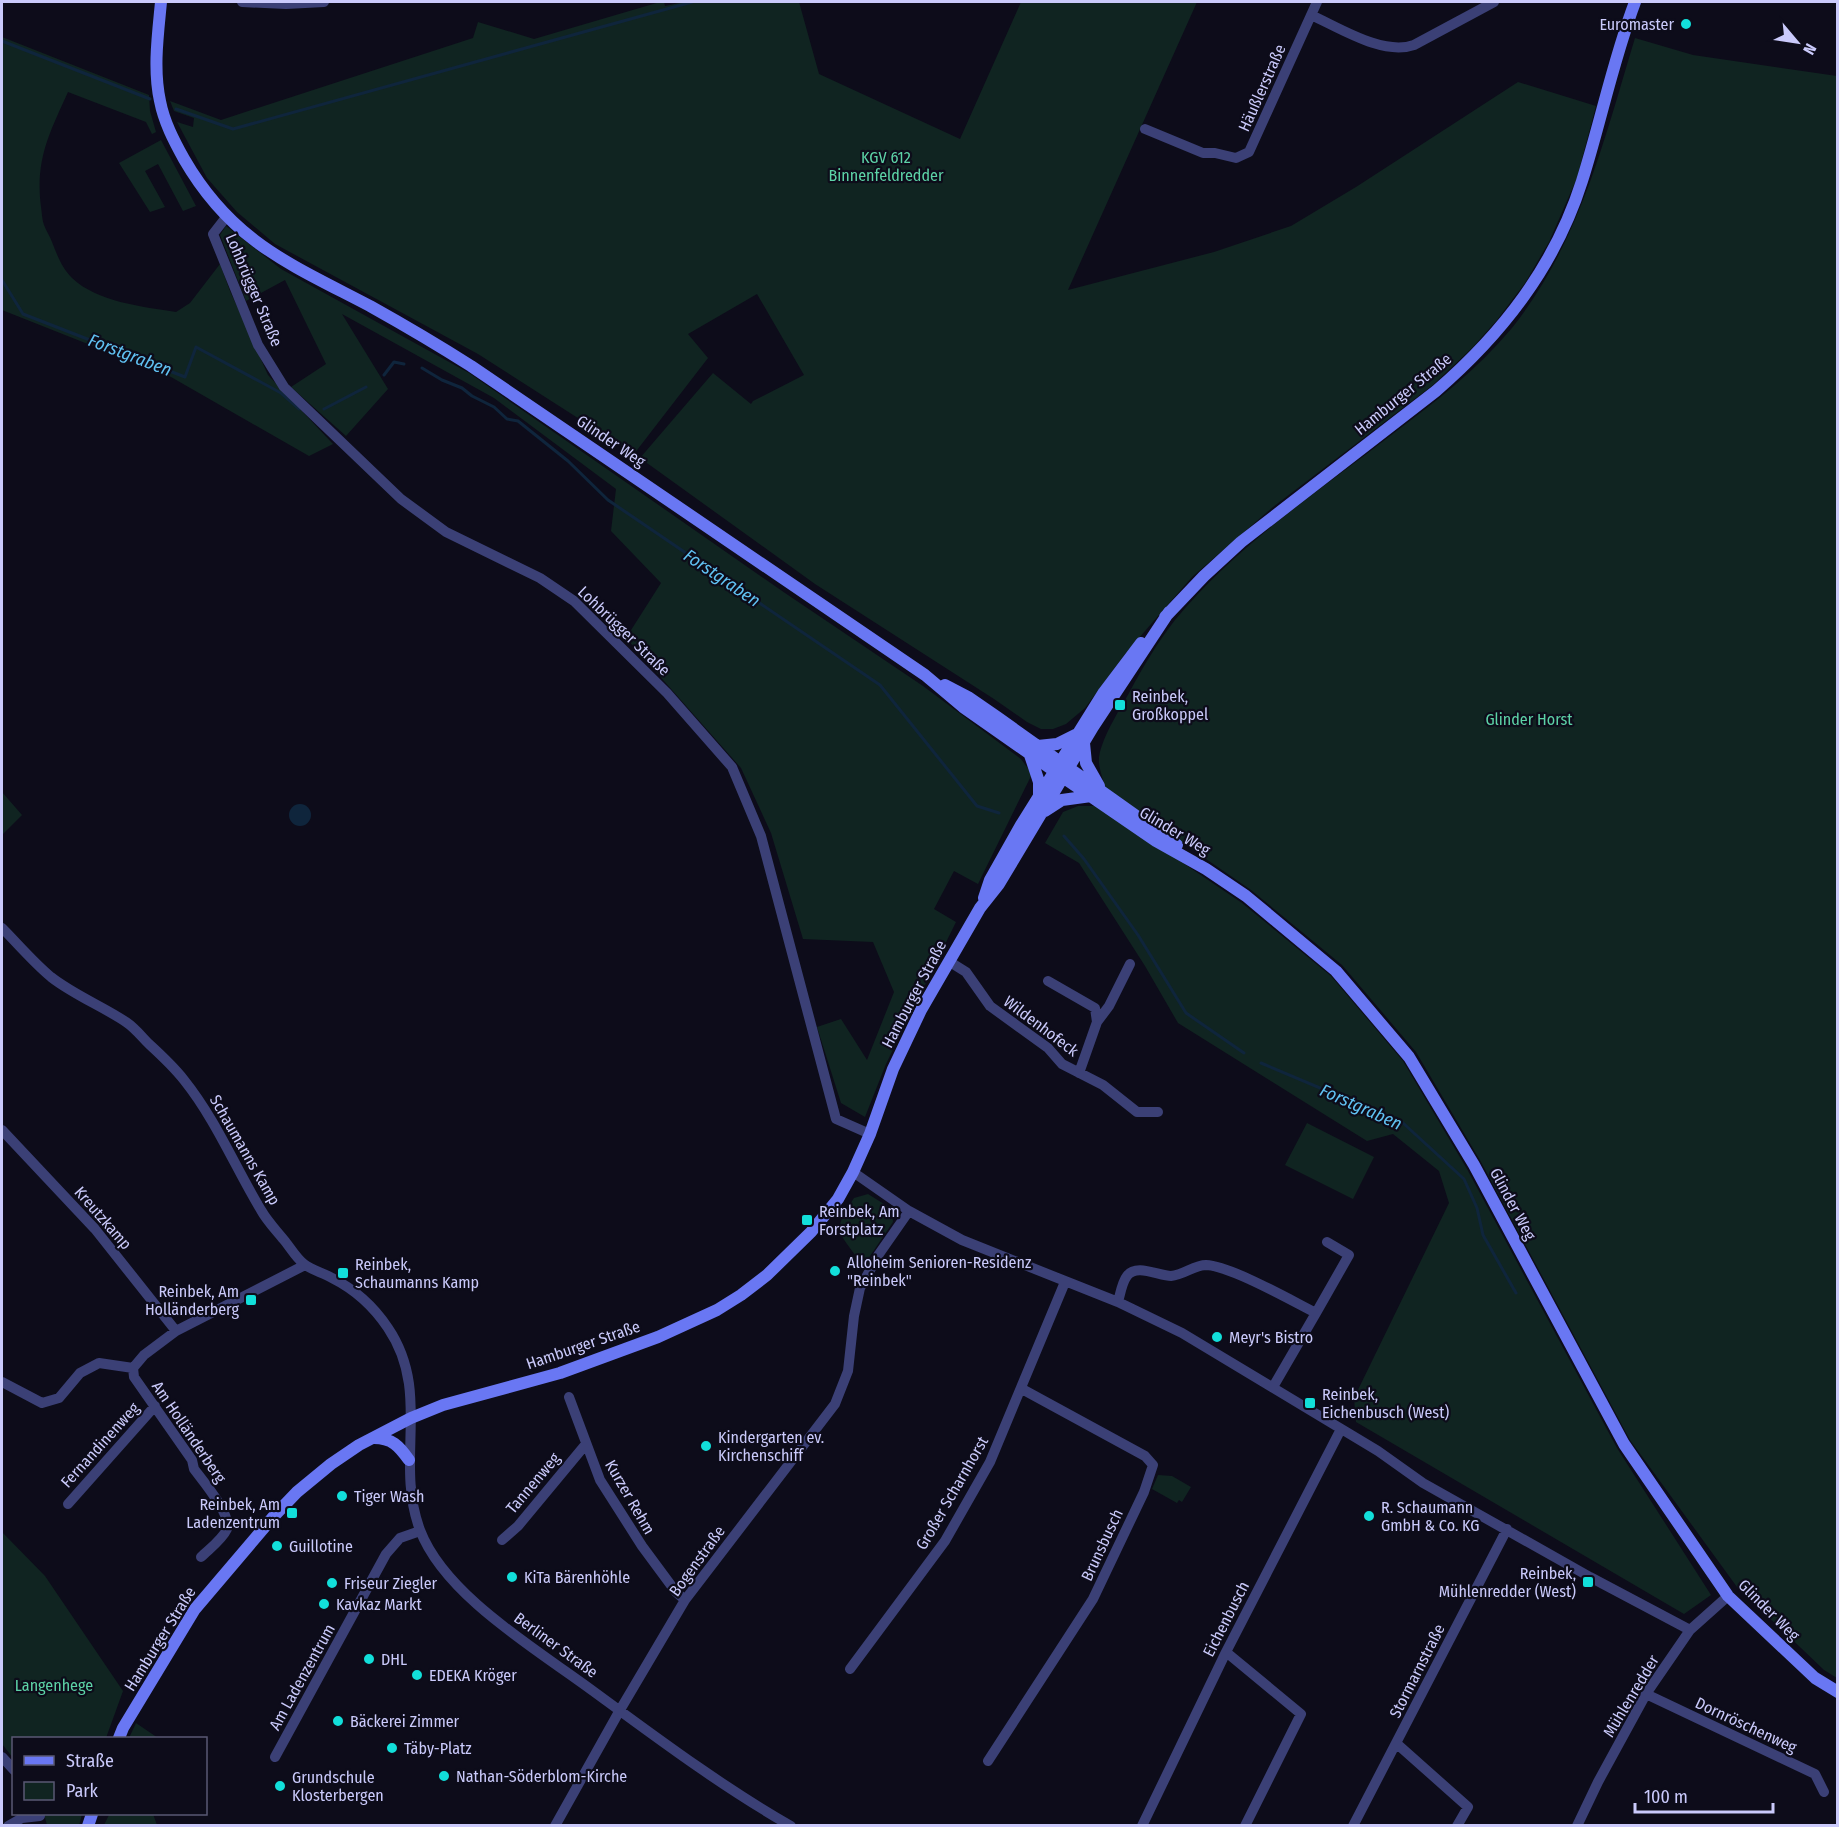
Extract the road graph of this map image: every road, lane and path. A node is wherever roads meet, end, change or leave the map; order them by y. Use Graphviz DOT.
graph roads {
  1 [pos="161,2"];
  2 [pos="242,2"];
  3 [pos="324,2"];
  4 [pos="1317,2"];
  5 [pos="1494,2"];
  6 [pos="1635,2"];
  7 [pos="1311,15"];
  8 [pos="1145,129"];
  9 [pos="227,216"];
  10 [pos="1081,738"];
  11 [pos="1034,749"];
  12 [pos="1062,769"];
  13 [pos="1097,794"];
  14 [pos="1039,796"];
  15 [pos="1038,817"];
  16 [pos="980,908"];
  17 [pos="2,928"];
  18 [pos="950,962"];
  19 [pos="1130,964"];
  20 [pos="1048,981"];
  21 [pos="1097,1022"];
  22 [pos="1079,1073"];
  23 [pos="1158,1112"];
  24 [pos="2,1130"];
  25 [pos="870,1134"];
  26 [pos="853,1172"];
  27 [pos="909,1211"];
  28 [pos="1327,1242"];
  29 [pos="305,1265"];
  30 [pos="1065,1282"];
  31 [pos="1118,1302"];
  32 [pos="1316,1313"];
  33 [pos="176,1331"];
  34 [pos="133,1368"];
  35 [pos="2,1382"];
  36 [pos="1273,1387"];
  37 [pos="1022,1389"];
  38 [pos="569,1397"];
  39 [pos="155,1406"];
  40 [pos="411,1418"];
  41 [pos="1341,1429"];
  42 [pos="373,1438"];
  43 [pos="586,1444"];
  44 [pos="409,1460"];
  45 [pos="68,1504"];
  46 [pos="1507,1529"];
  47 [pos="420,1531"];
  48 [pos="502,1540"];
  49 [pos="201,1557"];
  50 [pos="1728,1596"];
  51 [pos="685,1600"];
  52 [pos="1690,1630"];
  53 [pos="1226,1652"];
  54 [pos="850,1669"];
  55 [pos="1838,1692"];
  56 [pos="1647,1694"];
  57 [pos="620,1710"];
  58 [pos="119,1737"];
  59 [pos="1396,1743"];
  60 [pos="275,1757"];
  61 [pos="988,1761"];
  62 [pos="1824,1792"];
  63 [pos="40,1818"];
  64 [pos="8,1826"];
  65 [pos="555,1826"];
  66 [pos="791,1826"];
  67 [pos="1142,1826"];
  68 [pos="1245,1826"];
  69 [pos="1353,1826"];
  70 [pos="1457,1826"];
  71 [pos="1578,1826"];
  1 -- 9 [label="main road, Glinder Weg"];
  2 -- 3 [label="street"];
  4 -- 7 [label="street, Häußlerstraße"];
  5 -- 7 [label="street"];
  6 -- 10 [label="main road, Hamburger Straße"];
  7 -- 8 [label="street, Häußlerstraße"];
  9 -- 11 [label="main road, Glinder Weg"];
  9 -- 25 [label="street, Lohbrügger Straße"];
  10 -- 11 [label="main road"];
  10 -- 12 [label="main road, Hamburger Straße"];
  10 -- 13 [label="main road"];
  11 -- 12 [label="main road, Glinder Weg"];
  11 -- 14 [label="main road"];
  12 -- 13 [label="main road, Glinder Weg"];
  12 -- 14 [label="main road, Hamburger Straße"];
  12 -- 15 [label="main road, Hamburger Straße"];
  13 -- 15 [label="main road"];
  13 -- 50 [label="main road, Glinder Weg"];
  14 -- 16 [label="main road, Hamburger Straße"];
  15 -- 16 [label="main road, Hamburger Straße"];
  16 -- 18 [label="main road, Hamburger Straße"];
  17 -- 29 [label="street, Schaumanns Kamp"];
  18 -- 22 [label="street, Wildenhofeck"];
  18 -- 25 [label="main road, Hamburger Straße"];
  19 -- 21 [label="street"];
  20 -- 21 [label="street"];
  21 -- 22 [label="street"];
  22 -- 23 [label="street, Wildenhofeck"];
  24 -- 33 [label="street, Kreutzkamp"];
  25 -- 26 [label="main road, Hamburger Straße"];
  26 -- 27 [label="street"];
  26 -- 40 [label="main road, Hamburger Straße"];
  27 -- 30 [label="street"];
  27 -- 51 [label="street, Bogenstraße"];
  28 -- 32 [label="street"];
  29 -- 33 [label="street"];
  29 -- 40 [label="street, Schaumanns Kamp"];
  30 -- 31 [label="street"];
  30 -- 37 [label="street, Großer Scharnhorst"];
  31 -- 32 [label="street"];
  31 -- 36 [label="street"];
  32 -- 36 [label="street"];
  33 -- 34 [label="street"];
  34 -- 35 [label="street"];
  34 -- 39 [label="street, Am Holländerberg"];
  36 -- 41 [label="street"];
  37 -- 54 [label="street, Großer Scharnhorst"];
  37 -- 61 [label="street, Brunsbusch"];
  38 -- 43 [label="street, Kurzer Rehm"];
  39 -- 45 [label="street, Fernandinenweg"];
  39 -- 49 [label="street, Am Holländerberg"];
  40 -- 42 [label="main road, Hamburger Straße"];
  40 -- 44 [label="street, Berliner Straße"];
  41 -- 46 [label="street"];
  41 -- 53 [label="street, Eichenbusch"];
  42 -- 44 [label="main road"];
  42 -- 58 [label="main road, Hamburger Straße"];
  43 -- 48 [label="street, Tannenweg"];
  43 -- 51 [label="street, Kurzer Rehm"];
  44 -- 47 [label="street, Berliner Straße"];
  46 -- 52 [label="street"];
  46 -- 59 [label="street, Stormarnstraße"];
  47 -- 57 [label="street, Berliner Straße"];
  47 -- 60 [label="street, Am Ladenzentrum"];
  50 -- 52 [label="street, Mühlenredder"];
  50 -- 55 [label="main road, Glinder Weg"];
  51 -- 57 [label="street, Bogenstraße"];
  52 -- 56 [label="street, Mühlenredder"];
  53 -- 67 [label="street, Eichenbusch"];
  53 -- 68 [label="street"];
  56 -- 62 [label="street, Dornröschenweg"];
  56 -- 71 [label="street, Mühlenredder"];
  57 -- 65 [label="street, Bogenstraße"];
  57 -- 66 [label="street, Berliner Straße"];
  59 -- 69 [label="street, Stormarnstraße"];
  59 -- 70 [label="street"];
  63 -- 64 [label="street"];
}
